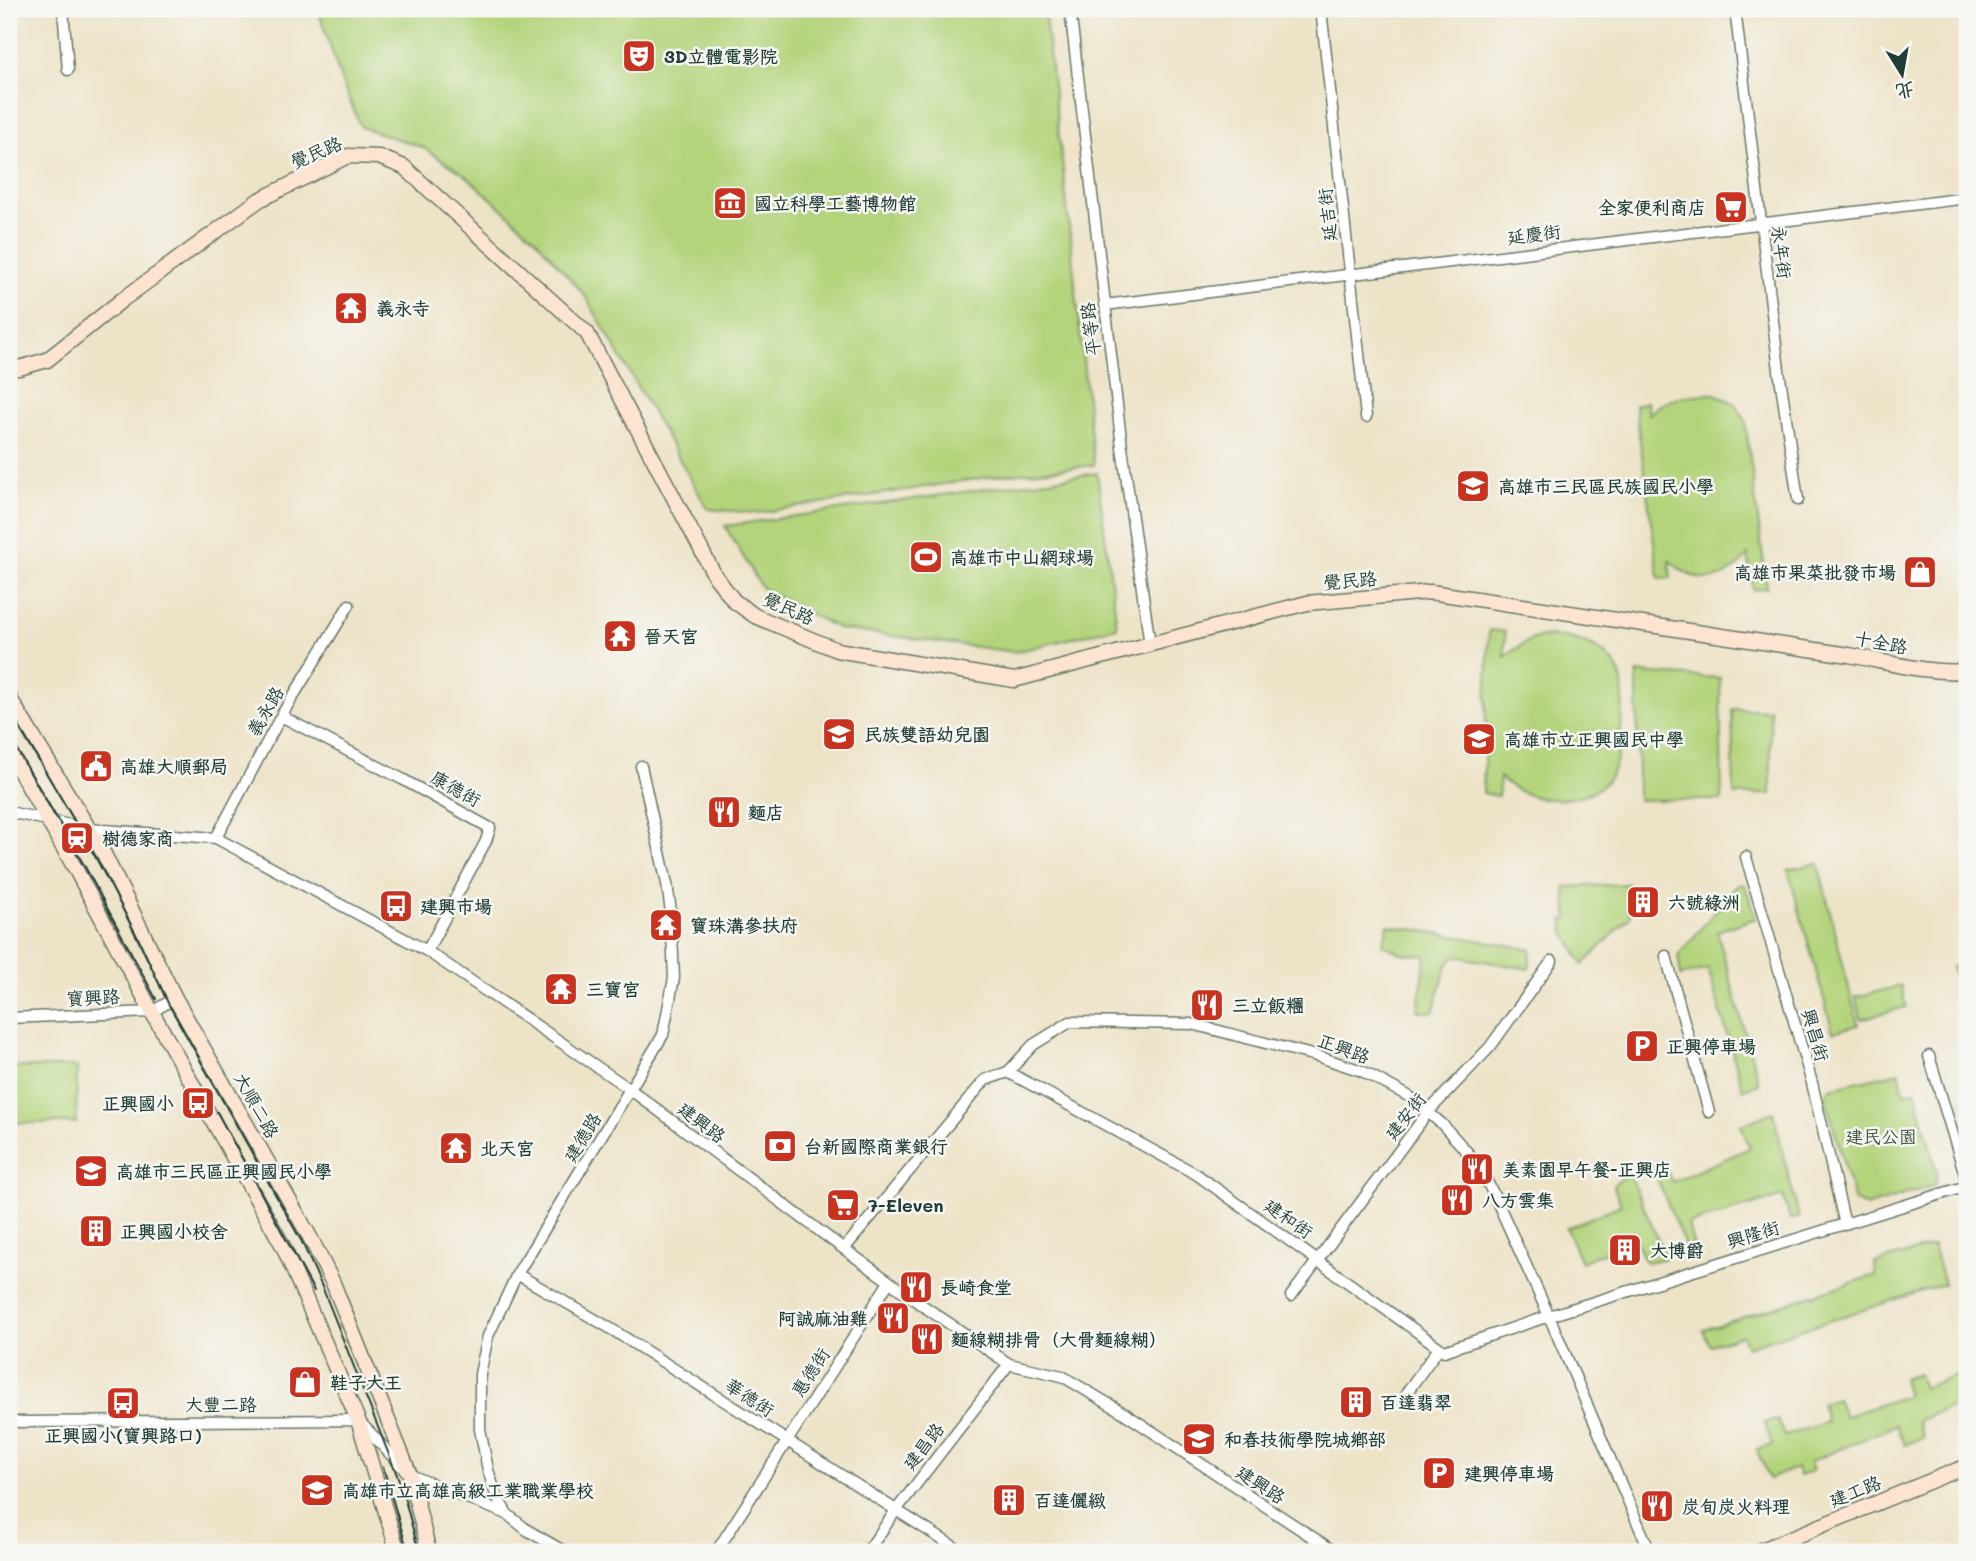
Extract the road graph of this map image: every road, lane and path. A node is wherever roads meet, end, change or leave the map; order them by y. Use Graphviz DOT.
graph roads {
  1 [pos="62,9"];
  2 [pos="1070,9"];
  3 [pos="1321,9"];
  4 [pos="1735,9"];
  5 [pos="68,70"];
  6 [pos="1967,198"];
  7 [pos="1761,224"];
  8 [pos="1351,275"];
  9 [pos="1105,305"];
  10 [pos="9,367"];
  11 [pos="1366,417"];
  12 [pos="1798,500"];
  13 [pos="349,604"];
  14 [pos="1150,645"];
  15 [pos="1787,647"];
  16 [pos="1967,671"];
  17 [pos="9,697"];
  18 [pos="281,716"];
  19 [pos="9,752"];
  20 [pos="641,766"];
  21 [pos="9,812"];
  22 [pos="49,821"];
  23 [pos="89,829"];
  24 [pos="216,838"];
  25 [pos="1746,857"];
  26 [pos="427,951"];
  27 [pos="1666,956"];
  28 [pos="1552,961"];
  29 [pos="175,998"];
  30 [pos="152,1012"];
  31 [pos="9,1018"];
  32 [pos="1929,1056"];
  33 [pos="1008,1072"];
  34 [pos="631,1090"];
  35 [pos="1428,1112"];
  36 [pos="1709,1112"];
  37 [pos="1967,1183"];
  38 [pos="1845,1225"];
  39 [pos="844,1249"];
  40 [pos="1318,1261"];
  41 [pos="517,1273"];
  42 [pos="889,1282"];
  43 [pos="1291,1296"];
  44 [pos="1549,1316"];
  45 [pos="1438,1349"];
  46 [pos="1009,1364"];
  47 [pos="1406,1392"];
  48 [pos="358,1420"];
  49 [pos="9,1422"];
  50 [pos="785,1441"];
  51 [pos="1967,1466"];
  52 [pos="410,1475"];
  53 [pos="897,1509"];
  54 [pos="507,1514"];
  55 [pos="398,1552"];
  56 [pos="429,1552"];
  57 [pos="565,1552"];
  58 [pos="716,1552"];
  59 [pos="867,1552"];
  60 [pos="962,1552"];
  61 [pos="1335,1552"];
  62 [pos="1650,1552"];
  63 [pos="1757,1552"];
  1 -- 5 [label="street"];
  2 -- 9 [label="street, 平等路"];
  3 -- 8 [label="street, 延吉街"];
  4 -- 7 [label="street, 永年街"];
  6 -- 7 [label="street, 延慶街"];
  7 -- 8 [label="street, 延慶街"];
  7 -- 12 [label="street, 永年街"];
  8 -- 9 [label="street, 延慶街"];
  8 -- 11 [label="street, 延吉街"];
  9 -- 14 [label="street, 平等路"];
  10 -- 14 [label="street, 覺民路"];
  13 -- 18 [label="street, 義永路"];
  14 -- 15 [label="street, 覺民路"];
  15 -- 16 [label="street, 十全路"];
  17 -- 23 [label="street, 大順二路"];
  18 -- 24 [label="street, 義永路"];
  18 -- 26 [label="street, 康德街"];
  19 -- 22 [label="street"];
  20 -- 34 [label="street, 建德路"];
  21 -- 22 [label="street, 建興路"];
  22 -- 23 [label="street, 建興路"];
  22 -- 30 [label="street"];
  23 -- 24 [label="street, 建興路"];
  23 -- 29 [label="street, 大順二路"];
  24 -- 26 [label="street, 建興路"];
  25 -- 38 [label="street, 興昌街"];
  26 -- 34 [label="street, 建興路"];
  27 -- 36 [label="street"];
  28 -- 35 [label="street, 建安街"];
  29 -- 30 [label="street, 寶興路"];
  29 -- 52 [label="street, 大順二路"];
  30 -- 31 [label="street, 寶興路"];
  30 -- 48 [label="street"];
  32 -- 37 [label="street"];
  33 -- 35 [label="street, 正興路"];
  33 -- 39 [label="street, 正興路"];
  33 -- 40 [label="street, 建和街"];
  34 -- 39 [label="street, 建興路"];
  34 -- 41 [label="street, 建德路"];
  35 -- 40 [label="street, 建安街"];
  35 -- 44 [label="street, 正興路"];
  37 -- 38 [label="street, 興隆街"];
  38 -- 44 [label="street, 興隆街"];
  39 -- 42 [label="street, 建興路"];
  40 -- 43 [label="street, 建安街"];
  40 -- 45 [label="street, 建和街"];
  41 -- 50 [label="street, 華德街"];
  41 -- 54 [label="street, 建德路"];
  42 -- 46 [label="street, 建興路"];
  42 -- 50 [label="street, 惠德街"];
  44 -- 45 [label="street"];
  44 -- 62 [label="street, 正興路"];
  45 -- 47 [label="street"];
  46 -- 53 [label="street, 建昌路"];
  46 -- 61 [label="street, 建興路"];
  48 -- 49 [label="street, 大豐二路"];
  48 -- 52 [label="street"];
  48 -- 55 [label="street"];
  50 -- 53 [label="street, 華德街"];
  50 -- 58 [label="street, 惠德街"];
  51 -- 63 [label="street, 建工路"];
  52 -- 54 [label="street, 建德路"];
  52 -- 56 [label="street, 大順二路"];
  53 -- 59 [label="street, 建昌路"];
  53 -- 60 [label="street, 華德街"];
  54 -- 57 [label="street, 建德路"];
}
